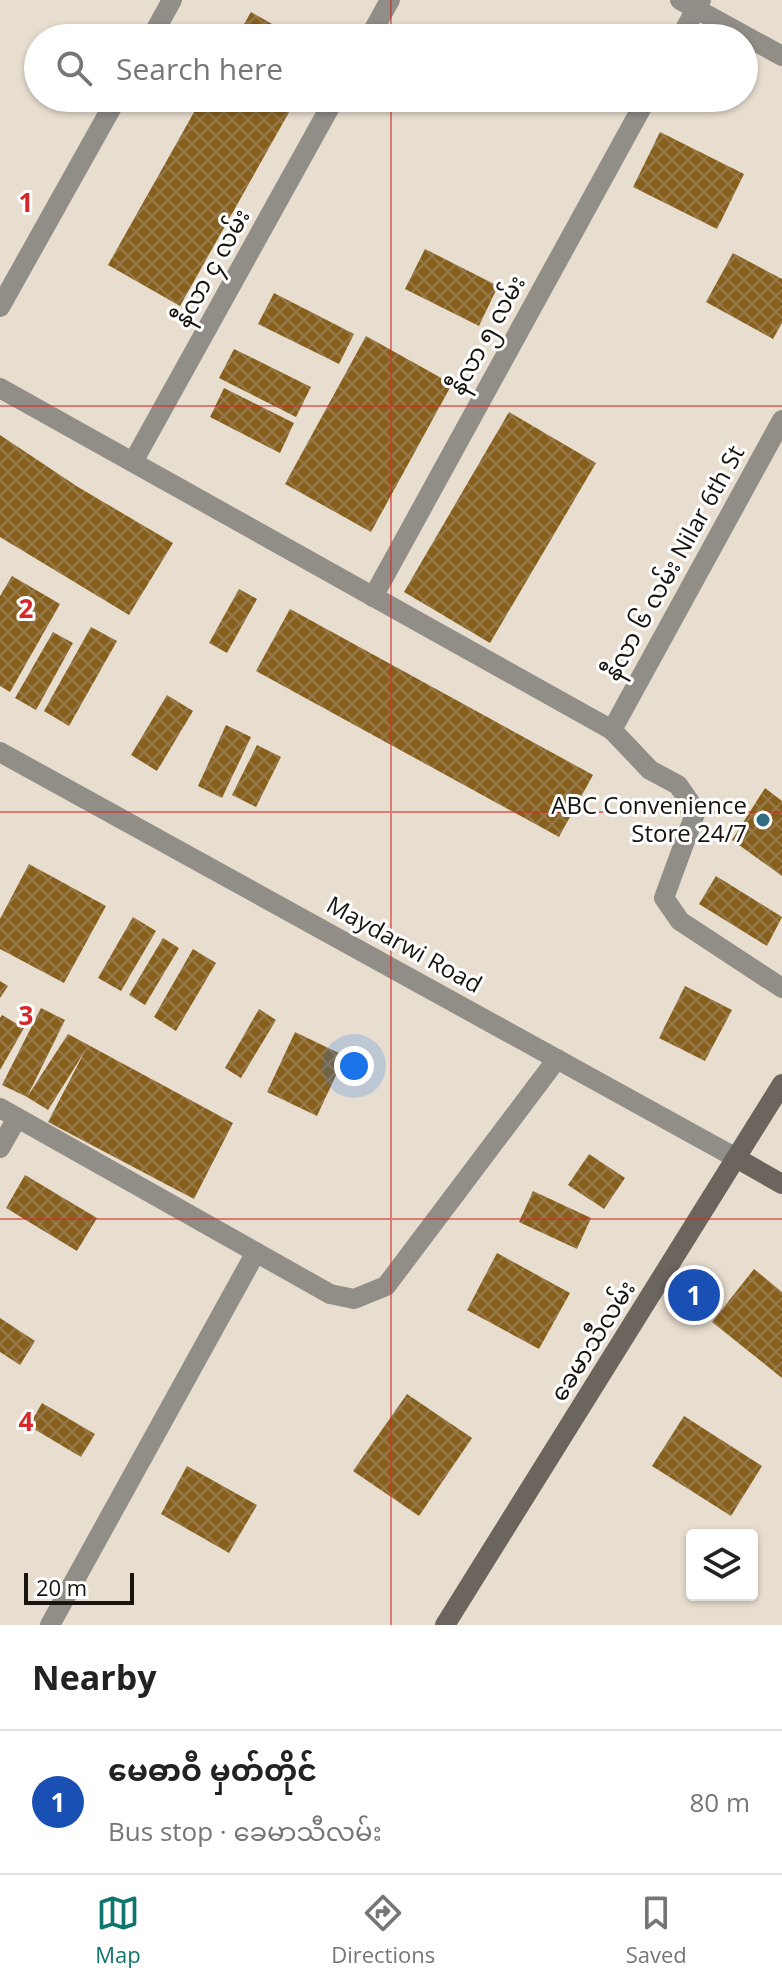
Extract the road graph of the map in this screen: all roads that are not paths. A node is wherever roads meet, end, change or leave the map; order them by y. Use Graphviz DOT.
graph roads {
  1 [pos="172,0"];
  2 [pos="390,0"];
  3 [pos="692,3"];
  4 [pos="159,24"];
  5 [pos="377,24"];
  6 [pos="685,24"];
  7 [pos="728,24"];
  8 [pos="758,42"];
  9 [pos="782,56"];
  10 [pos="109,112"];
  11 [pos="327,112"];
  12 [pos="639,112"];
  13 [pos="0,307"];
  14 [pos="0,388"];
  15 [pos="782,420"];
  16 [pos="133,462"];
  17 [pos="373,597"];
  18 [pos="612,730"];
  19 [pos="0,752"];
  20 [pos="782,988"];
  21 [pos="557,1059"];
  22 [pos="782,1084"];
  23 [pos="8,1113"];
  24 [pos="0,1148"];
  25 [pos="738,1159"];
  26 [pos="782,1184"];
  27 [pos="256,1252"];
  28 [pos="50,1625"];
  29 [pos="445,1625"];
  1 -- 4 [label="street"];
  2 -- 5 [label="street"];
  3 -- 6 [label="street"];
  3 -- 7 [label="street"];
  8 -- 9 [label="street"];
  10 -- 13 [label="street"];
  11 -- 16 [label="street, နီလာ ၄ လမ်း"];
  12 -- 17 [label="street, နီလာ ၅ လမ်း"];
  14 -- 16 [label="street"];
  15 -- 18 [label="street, နီလာ ၆ လမ်း Nilar 6th St"];
  16 -- 17 [label="street"];
  17 -- 18 [label="street"];
  18 -- 20 [label="street"];
  19 -- 21 [label="street, Maydarwi Road"];
  21 -- 25 [label="street, Maydarwi Road"];
  21 -- 27 [label="street"];
  22 -- 25 [label="main road, ခေမာသီလမ်း"];
  23 -- 24 [label="street"];
  23 -- 27 [label="street"];
  25 -- 26 [label="main road, Maydarwi Road"];
  25 -- 29 [label="main road, ခေမာသီလမ်း"];
  27 -- 28 [label="street"];
}
